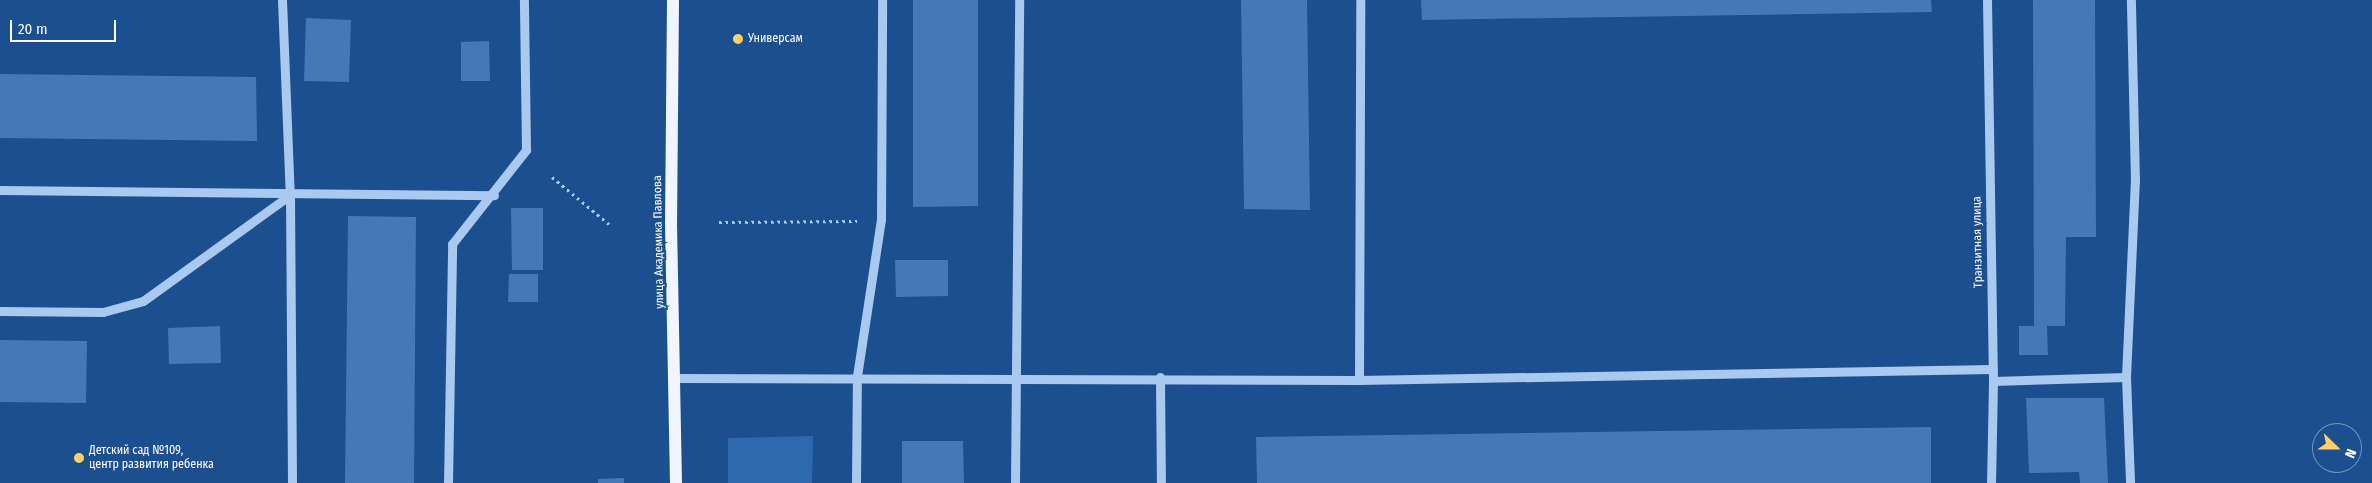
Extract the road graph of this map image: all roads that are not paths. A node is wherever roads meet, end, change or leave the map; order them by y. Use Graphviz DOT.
graph roads {
  1 [pos="282,0"];
  2 [pos="524,0"];
  3 [pos="673,0"];
  4 [pos="882,0"];
  5 [pos="1019,0"];
  6 [pos="1360,0"];
  7 [pos="1987,0"];
  8 [pos="2131,0"];
  9 [pos="0,190"];
  10 [pos="494,194"];
  11 [pos="290,195"];
  12 [pos="0,311"];
  13 [pos="1993,369"];
  14 [pos="857,376"];
  15 [pos="1016,377"];
  16 [pos="1160,377"];
  17 [pos="2126,377"];
  18 [pos="675,378"];
  19 [pos="1359,380"];
  20 [pos="1993,381"];
  21 [pos="292,483"];
  22 [pos="448,483"];
  23 [pos="676,483"];
  24 [pos="856,483"];
  25 [pos="1015,483"];
  26 [pos="1161,483"];
  27 [pos="1991,483"];
  28 [pos="2130,483"];
  1 -- 11 [label="street"];
  2 -- 10 [label="street"];
  3 -- 18 [label="main road, улица Академика Павлова"];
  4 -- 14 [label="street"];
  5 -- 15 [label="street"];
  6 -- 19 [label="street"];
  7 -- 13 [label="street, Транзитная улица"];
  8 -- 17 [label="street"];
  9 -- 11 [label="street"];
  10 -- 11 [label="street"];
  10 -- 22 [label="street"];
  11 -- 12 [label="street"];
  11 -- 21 [label="street"];
  13 -- 19 [label="street"];
  13 -- 20 [label="street, Транзитная улица"];
  14 -- 15 [label="street"];
  14 -- 18 [label="street"];
  14 -- 24 [label="street"];
  15 -- 16 [label="street"];
  15 -- 25 [label="street"];
  16 -- 19 [label="street"];
  16 -- 26 [label="street"];
  17 -- 20 [label="street"];
  17 -- 28 [label="street"];
  18 -- 23 [label="main road, улица Академика Павлова"];
  20 -- 27 [label="street, Транзитная улица"];
}
